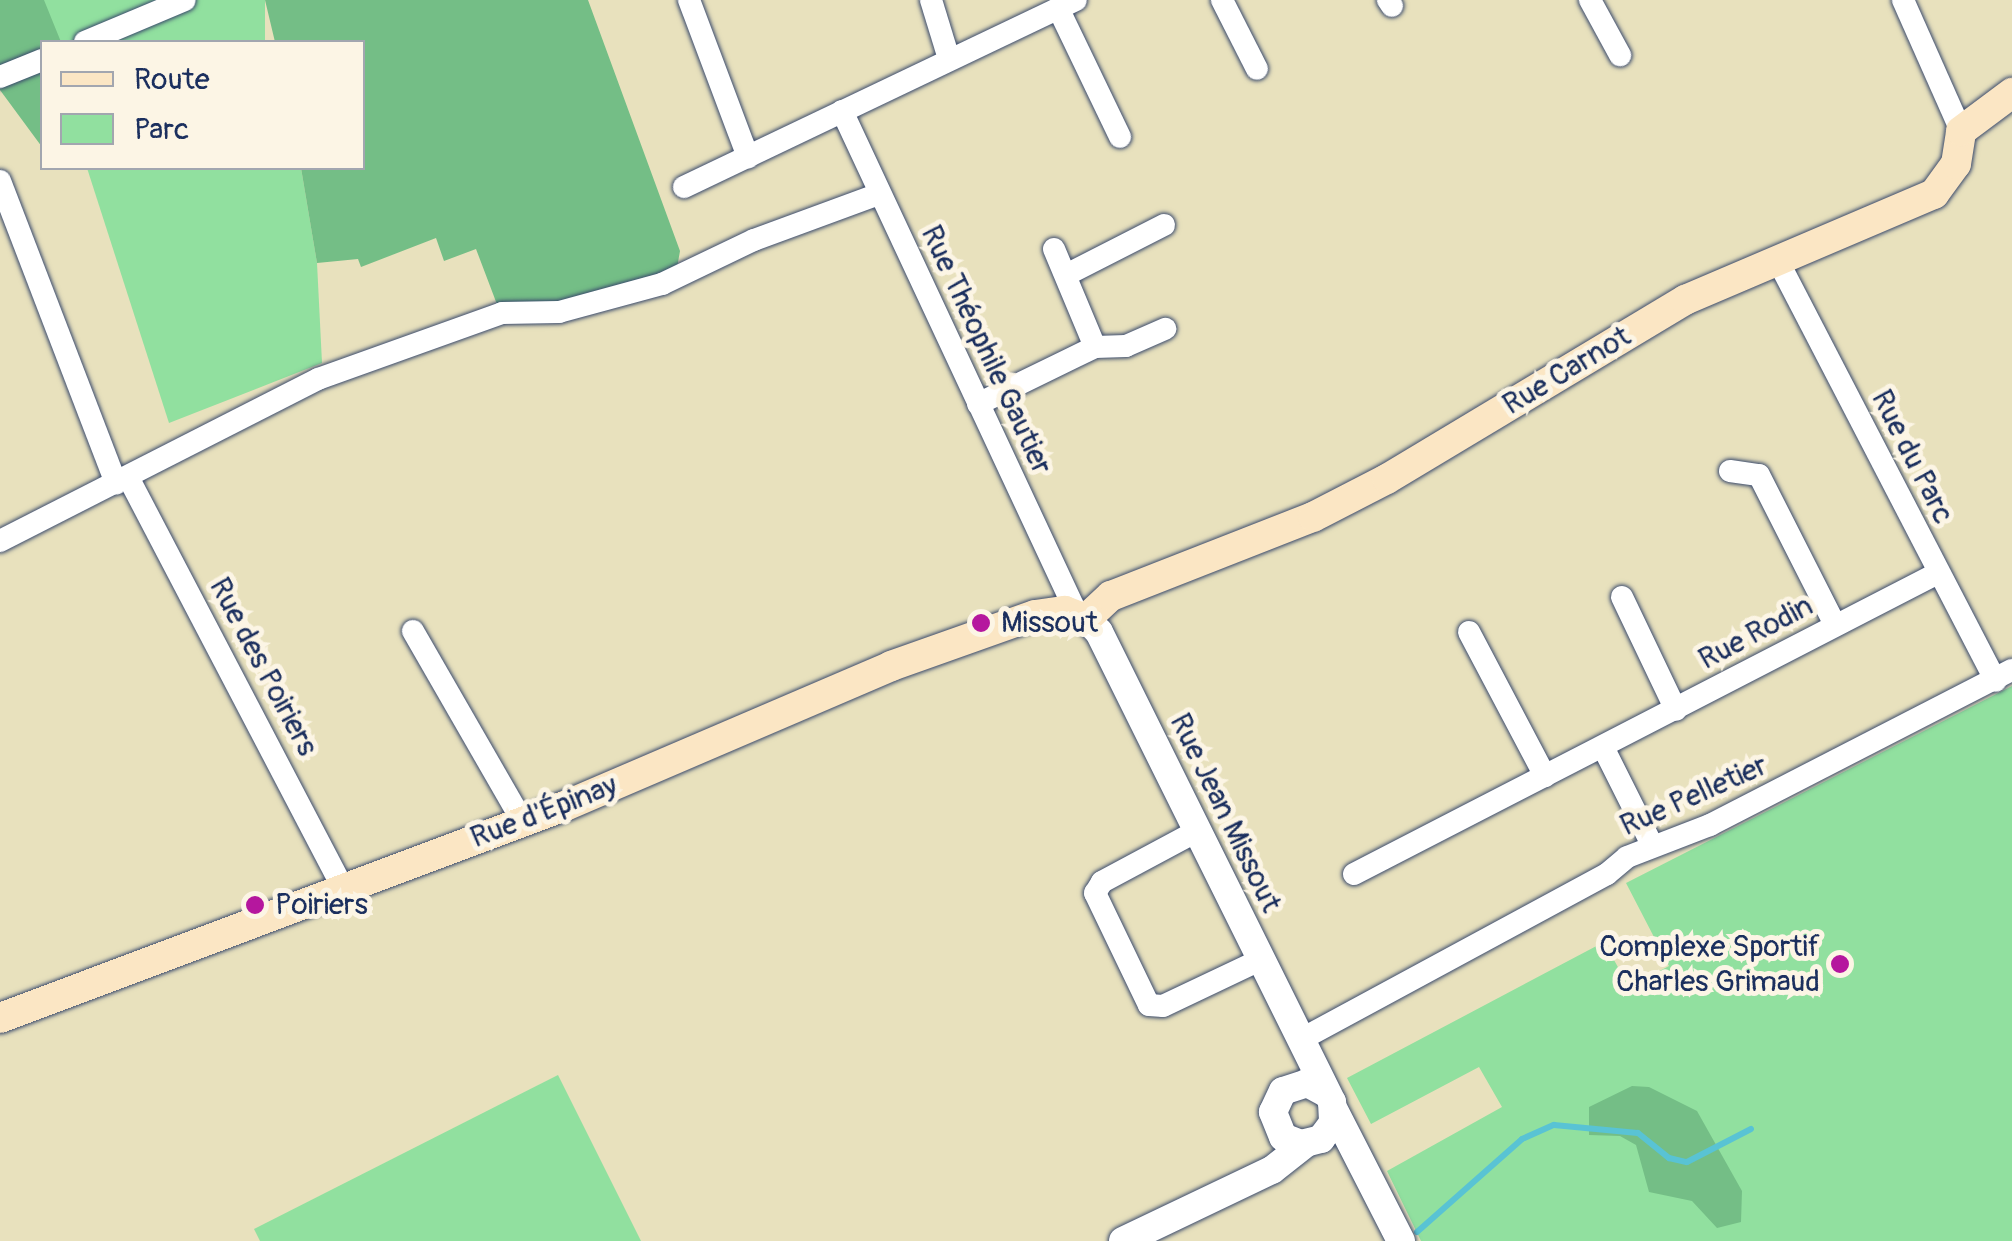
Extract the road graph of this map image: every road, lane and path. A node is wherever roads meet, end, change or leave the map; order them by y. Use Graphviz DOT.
graph roads {
  1 [pos="185,0"];
  2 [pos="689,0"];
  3 [pos="931,0"];
  4 [pos="1222,0"];
  5 [pos="1590,0"];
  6 [pos="1904,0"];
  7 [pos="1067,4"];
  8 [pos="89,40"];
  9 [pos="1620,55"];
  10 [pos="949,59"];
  11 [pos="40,61"];
  12 [pos="1257,69"];
  13 [pos="0,76"];
  14 [pos="2012,92"];
  15 [pos="842,112"];
  16 [pos="1961,131"];
  17 [pos="1120,137"];
  18 [pos="748,157"];
  19 [pos="0,181"];
  20 [pos="684,187"];
  21 [pos="879,194"];
  22 [pos="1164,225"];
  23 [pos="1054,249"];
  24 [pos="1777,259"];
  25 [pos="1066,275"];
  26 [pos="1164,330"];
  27 [pos="1094,347"];
  28 [pos="978,404"];
  29 [pos="1730,471"];
  30 [pos="122,480"];
  31 [pos="0,540"];
  32 [pos="1938,573"];
  33 [pos="1622,597"];
  34 [pos="1082,616"];
  35 [pos="1835,625"];
  36 [pos="413,631"];
  37 [pos="1469,632"];
  38 [pos="2004,676"];
  39 [pos="1676,710"];
  40 [pos="1604,748"];
  41 [pos="1545,776"];
  42 [pos="522,822"];
  43 [pos="1197,831"];
  44 [pos="1652,845"];
  45 [pos="1354,874"];
  46 [pos="342,887"];
  47 [pos="1260,960"];
  48 [pos="0,1018"];
  49 [pos="1300,1040"];
  50 [pos="1286,1088"];
  51 [pos="1323,1120"];
  52 [pos="1276,1127"];
  53 [pos="1255,1178"];
  54 [pos="1123,1241"];
  55 [pos="1401,1241"];
  1 -- 8 [label="street"];
  2 -- 18 [label="street"];
  3 -- 10 [label="street"];
  4 -- 12 [label="street"];
  5 -- 9 [label="street"];
  6 -- 16 [label="street"];
  7 -- 10 [label="street"];
  7 -- 17 [label="street"];
  10 -- 15 [label="street"];
  11 -- 13 [label="street"];
  14 -- 16 [label="main road"];
  15 -- 18 [label="street"];
  15 -- 21 [label="street, Rue Théophile Gautier"];
  16 -- 24 [label="main road, Rue Carnot"];
  18 -- 20 [label="street"];
  19 -- 30 [label="street, Rue des Poiriers"];
  21 -- 28 [label="street, Rue Théophile Gautier"];
  21 -- 30 [label="street"];
  22 -- 25 [label="street"];
  23 -- 25 [label="street"];
  24 -- 32 [label="street, Rue du Parc"];
  24 -- 34 [label="main road, Rue Carnot"];
  25 -- 27 [label="street"];
  26 -- 27 [label="street"];
  27 -- 28 [label="street"];
  28 -- 34 [label="street, Rue Théophile Gautier"];
  29 -- 35 [label="street"];
  30 -- 31 [label="street"];
  30 -- 46 [label="street, Rue des Poiriers"];
  32 -- 35 [label="street, Rue Rodin"];
  32 -- 38 [label="street, Rue du Parc"];
  33 -- 39 [label="street"];
  34 -- 42 [label="main road, Rue d'Épinay"];
  34 -- 43 [label="street, Rue Jean Missout"];
  35 -- 39 [label="street, Rue Rodin"];
  36 -- 42 [label="street"];
  37 -- 41 [label="street"];
  38 -- 44 [label="street, Rue Pelletier"];
  39 -- 40 [label="street, Rue Rodin"];
  40 -- 41 [label="street, Rue Rodin"];
  40 -- 44 [label="street"];
  41 -- 45 [label="street, Rue Rodin"];
  42 -- 46 [label="main road, Rue d'Épinay"];
  43 -- 47 [label="street, Rue Jean Missout"];
  43 -- 47 [label="street"];
  44 -- 49 [label="street, Rue Pelletier"];
  46 -- 48 [label="main road, Rue d'Épinay"];
  47 -- 49 [label="street, Rue Jean Missout"];
  49 -- 50 [label="street"];
  49 -- 51 [label="street, Rue Jean Missout"];
  50 -- 51 [label="street"];
  50 -- 52 [label="street"];
  51 -- 52 [label="street"];
  51 -- 53 [label="street"];
  51 -- 55 [label="street, Rue Jean Missout"];
  52 -- 53 [label="street"];
  53 -- 54 [label="street"];
}
